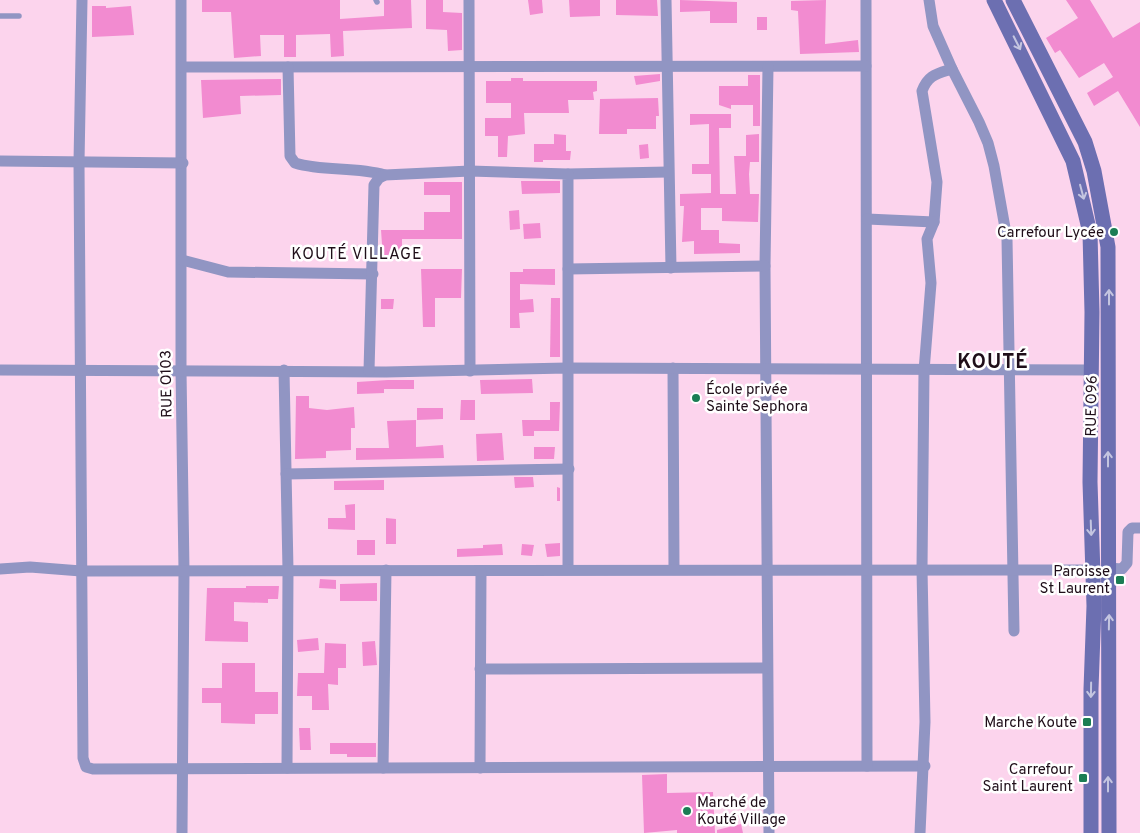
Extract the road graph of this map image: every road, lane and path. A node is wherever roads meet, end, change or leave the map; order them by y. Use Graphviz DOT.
graph roads {
  1 [pos="82,0"];
  2 [pos="181,0"];
  3 [pos="469,0"];
  4 [pos="666,0"];
  5 [pos="866,0"];
  6 [pos="929,0"];
  7 [pos="994,0"];
  8 [pos="1013,0"];
  9 [pos="0,16"];
  10 [pos="19,16"];
  11 [pos="768,66"];
  12 [pos="866,66"];
  13 [pos="182,67"];
  14 [pos="288,67"];
  15 [pos="470,67"];
  16 [pos="667,67"];
  17 [pos="952,70"];
  18 [pos="0,161"];
  19 [pos="79,162"];
  20 [pos="183,163"];
  21 [pos="470,171"];
  22 [pos="668,172"];
  23 [pos="568,174"];
  24 [pos="385,175"];
  25 [pos="866,219"];
  26 [pos="934,222"];
  27 [pos="182,260"];
  28 [pos="766,266"];
  29 [pos="670,268"];
  30 [pos="568,269"];
  31 [pos="373,274"];
  32 [pos="567,368"];
  33 [pos="673,368"];
  34 [pos="766,369"];
  35 [pos="0,370"];
  36 [pos="284,370"];
  37 [pos="866,370"];
  38 [pos="1092,370"];
  39 [pos="82,371"];
  40 [pos="181,371"];
  41 [pos="470,371"];
  42 [pos="924,371"];
  43 [pos="1010,371"];
  44 [pos="369,372"];
  45 [pos="568,469"];
  46 [pos="286,474"];
  47 [pos="1140,528"];
  48 [pos="767,568"];
  49 [pos="866,568"];
  50 [pos="1108,568"];
  51 [pos="0,569"];
  52 [pos="568,569"];
  53 [pos="674,569"];
  54 [pos="922,569"];
  55 [pos="1013,569"];
  56 [pos="184,570"];
  57 [pos="288,570"];
  58 [pos="386,570"];
  59 [pos="1092,570"];
  60 [pos="81,571"];
  61 [pos="481,571"];
  62 [pos="1014,631"];
  63 [pos="766,668"];
  64 [pos="480,669"];
  65 [pos="867,766"];
  66 [pos="924,766"];
  67 [pos="182,768"];
  68 [pos="287,768"];
  69 [pos="383,768"];
  70 [pos="480,768"];
  71 [pos="768,768"];
  72 [pos="182,833"];
  73 [pos="768,833"];
  74 [pos="920,833"];
  75 [pos="1091,833"];
  76 [pos="1109,833"];
  1 -- 19 [label="street"];
  2 -- 13 [label="street, RUE O103"];
  3 -- 15 [label="street"];
  4 -- 16 [label="street"];
  5 -- 12 [label="street"];
  6 -- 17 [label="street"];
  7 -- 38 [label="main road, RUE O96, one-way"];
  50 -- 8 [label="main road, RUE O96, one-way"];
  9 -- 10 [label="lane"];
  11 -- 12 [label="street"];
  11 -- 16 [label="street"];
  11 -- 28 [label="street"];
  12 -- 25 [label="street"];
  13 -- 14 [label="street"];
  13 -- 20 [label="street, RUE O103"];
  14 -- 15 [label="street"];
  14 -- 24 [label="street"];
  15 -- 16 [label="street"];
  15 -- 21 [label="street"];
  16 -- 22 [label="street"];
  17 -- 26 [label="street"];
  17 -- 43 [label="street"];
  18 -- 19 [label="street"];
  19 -- 20 [label="street"];
  19 -- 39 [label="street"];
  20 -- 27 [label="street, RUE O103"];
  21 -- 23 [label="street"];
  21 -- 24 [label="street"];
  21 -- 41 [label="street"];
  22 -- 23 [label="street"];
  22 -- 29 [label="street"];
  23 -- 30 [label="street"];
  24 -- 31 [label="street"];
  25 -- 26 [label="street"];
  25 -- 37 [label="street"];
  26 -- 42 [label="street"];
  27 -- 31 [label="street"];
  27 -- 40 [label="street, RUE O103"];
  28 -- 29 [label="street"];
  28 -- 34 [label="street"];
  29 -- 30 [label="street"];
  30 -- 32 [label="street"];
  31 -- 44 [label="street"];
  32 -- 33 [label="street"];
  32 -- 41 [label="street"];
  32 -- 45 [label="street"];
  33 -- 34 [label="street"];
  33 -- 53 [label="street"];
  34 -- 37 [label="street"];
  34 -- 48 [label="street"];
  35 -- 39 [label="street"];
  36 -- 40 [label="street"];
  36 -- 44 [label="street"];
  36 -- 46 [label="street"];
  37 -- 42 [label="street"];
  37 -- 49 [label="street"];
  38 -- 43 [label="street"];
  38 -- 59 [label="main road, RUE O96, one-way"];
  39 -- 40 [label="street"];
  39 -- 60 [label="street"];
  40 -- 56 [label="street, RUE O103"];
  41 -- 44 [label="street"];
  42 -- 43 [label="street"];
  42 -- 54 [label="street"];
  43 -- 55 [label="street"];
  45 -- 46 [label="street"];
  45 -- 52 [label="street"];
  46 -- 57 [label="street"];
  47 -- 50 [label="street"];
  48 -- 49 [label="street"];
  48 -- 53 [label="street"];
  48 -- 63 [label="street"];
  49 -- 54 [label="street"];
  49 -- 65 [label="street"];
  76 -- 50 [label="main road, RUE O96, one-way"];
  51 -- 60 [label="street"];
  52 -- 53 [label="street"];
  52 -- 61 [label="street"];
  54 -- 55 [label="street"];
  54 -- 66 [label="street"];
  55 -- 59 [label="street"];
  55 -- 62 [label="street"];
  56 -- 57 [label="street"];
  56 -- 60 [label="street"];
  56 -- 67 [label="street, RUE O103"];
  57 -- 58 [label="street"];
  57 -- 68 [label="street"];
  58 -- 61 [label="street"];
  58 -- 69 [label="street"];
  59 -- 75 [label="main road, RUE O96, one-way"];
  60 -- 67 [label="street"];
  61 -- 64 [label="street"];
  63 -- 64 [label="street"];
  63 -- 71 [label="street"];
  64 -- 70 [label="street"];
  65 -- 66 [label="street"];
  65 -- 71 [label="street"];
  66 -- 74 [label="street"];
  67 -- 68 [label="street"];
  67 -- 72 [label="street, RUE O103"];
  68 -- 69 [label="street"];
  69 -- 70 [label="street"];
  70 -- 71 [label="street"];
  71 -- 73 [label="street"];
}
